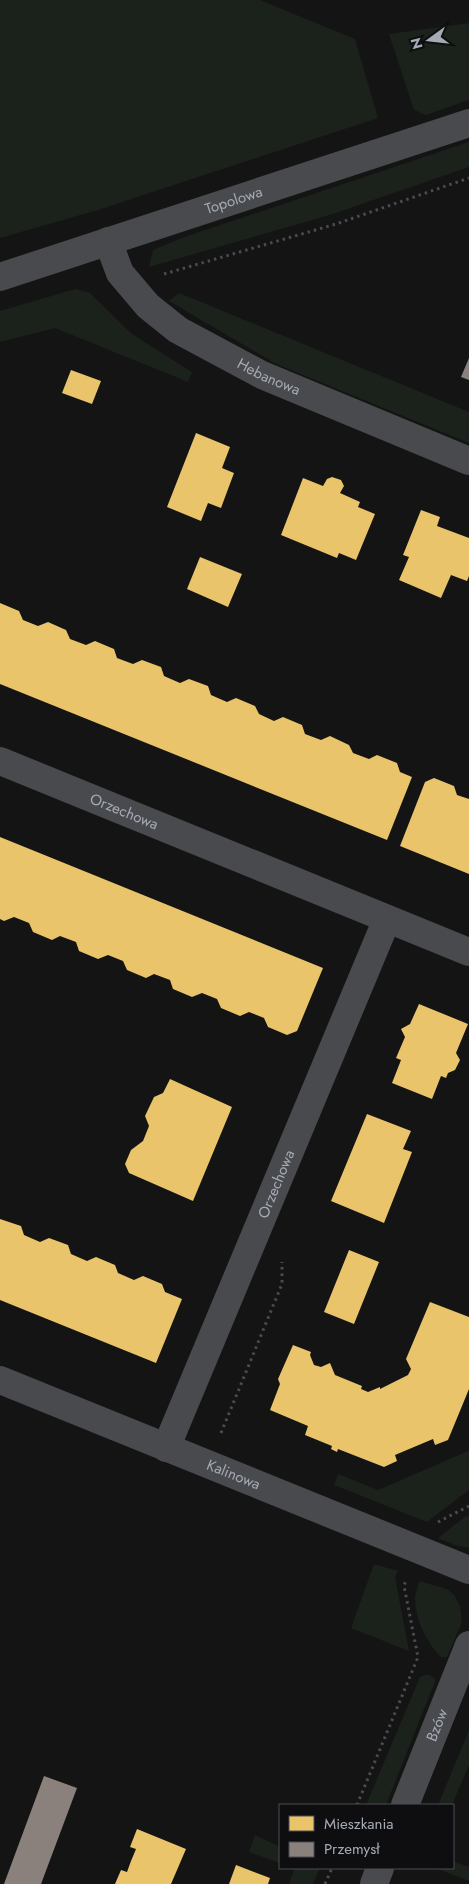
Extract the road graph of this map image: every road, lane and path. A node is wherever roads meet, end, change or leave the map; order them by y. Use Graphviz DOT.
graph roads {
  1 [pos="469,123"];
  2 [pos="469,178"];
  3 [pos="108,241"];
  4 [pos="0,277"];
  5 [pos="130,284"];
  6 [pos="469,461"];
  7 [pos="0,761"];
  8 [pos="387,919"];
  9 [pos="469,952"];
  10 [pos="282,1255"];
  11 [pos="0,1380"];
  12 [pos="225,1439"];
  13 [pos="166,1448"];
  14 [pos="469,1570"];
  15 [pos="404,1586"];
  16 [pos="469,1644"];
  17 [pos="357,1804"];
  18 [pos="405,1804"];
  19 [pos="332,1869"];
  20 [pos="380,1869"];
  21 [pos="325,1884"];
  22 [pos="374,1884"];
  1 -- 3 [label="street, Topolowa"];
  2 -- 5 [label="path"];
  3 -- 4 [label="street, Topolowa"];
  3 -- 5 [label="street, Hebanowa"];
  5 -- 6 [label="street, Hebanowa"];
  7 -- 8 [label="street, Orzechowa"];
  8 -- 9 [label="street, Orzechowa"];
  8 -- 13 [label="street, Orzechowa"];
  10 -- 12 [label="path"];
  11 -- 13 [label="street, Kalinowa"];
  13 -- 14 [label="street, Kalinowa"];
  15 -- 17 [label="path"];
  16 -- 18 [label="street, Bzów"];
  19 -- 21 [label="path"];
  20 -- 22 [label="street"];
}
